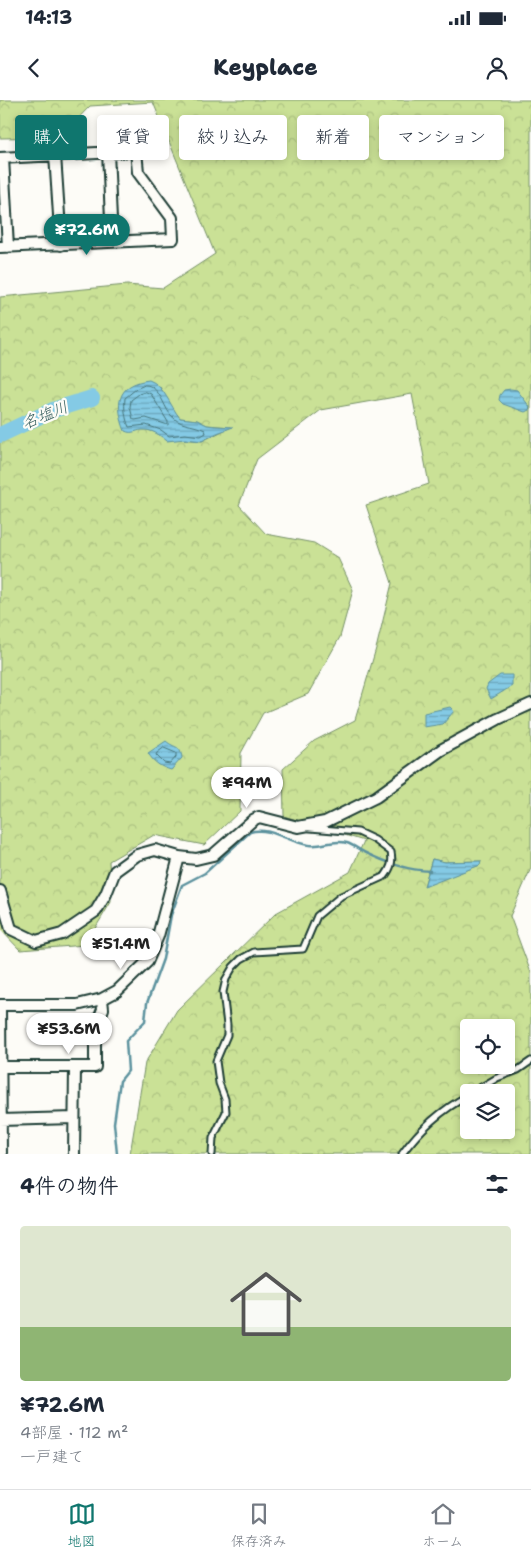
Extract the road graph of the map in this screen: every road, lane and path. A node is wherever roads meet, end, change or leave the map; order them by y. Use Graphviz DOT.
graph roads {
  1 [pos="15,157"];
  2 [pos="2,158"];
  3 [pos="55,160"];
  4 [pos="108,160"];
  5 [pos="137,160"];
  6 [pos="112,242"];
  7 [pos="61,245"];
  8 [pos="4,247"];
  9 [pos="531,704"];
  10 [pos="298,827"];
  11 [pos="179,857"];
  12 [pos="0,891"];
  13 [pos="102,999"];
  14 [pos="0,1005"];
  15 [pos="531,1062"];
  16 [pos="0,1067"];
  17 [pos="75,1068"];
  18 [pos="487,1084"];
  19 [pos="460,1101"];
  20 [pos="74,1118"];
  21 [pos="0,1120"];
  22 [pos="0,1154"];
  23 [pos="74,1154"];
  24 [pos="212,1154"];
  25 [pos="402,1154"];
  1 -- 2 [label="street"];
  2 -- 8 [label="street"];
  3 -- 7 [label="street"];
  4 -- 6 [label="street"];
  5 -- 6 [label="street"];
  6 -- 7 [label="street"];
  7 -- 8 [label="street"];
  9 -- 10 [label="street"];
  10 -- 11 [label="street"];
  10 -- 24 [label="lane"];
  11 -- 12 [label="street"];
  11 -- 13 [label="street"];
  13 -- 14 [label="street"];
  13 -- 17 [label="street"];
  14 -- 16 [label="street"];
  15 -- 18 [label="lane"];
  16 -- 17 [label="street"];
  16 -- 21 [label="street"];
  17 -- 20 [label="street"];
  19 -- 25 [label="lane"];
  20 -- 21 [label="street"];
  20 -- 23 [label="street"];
  21 -- 22 [label="street"];
}
